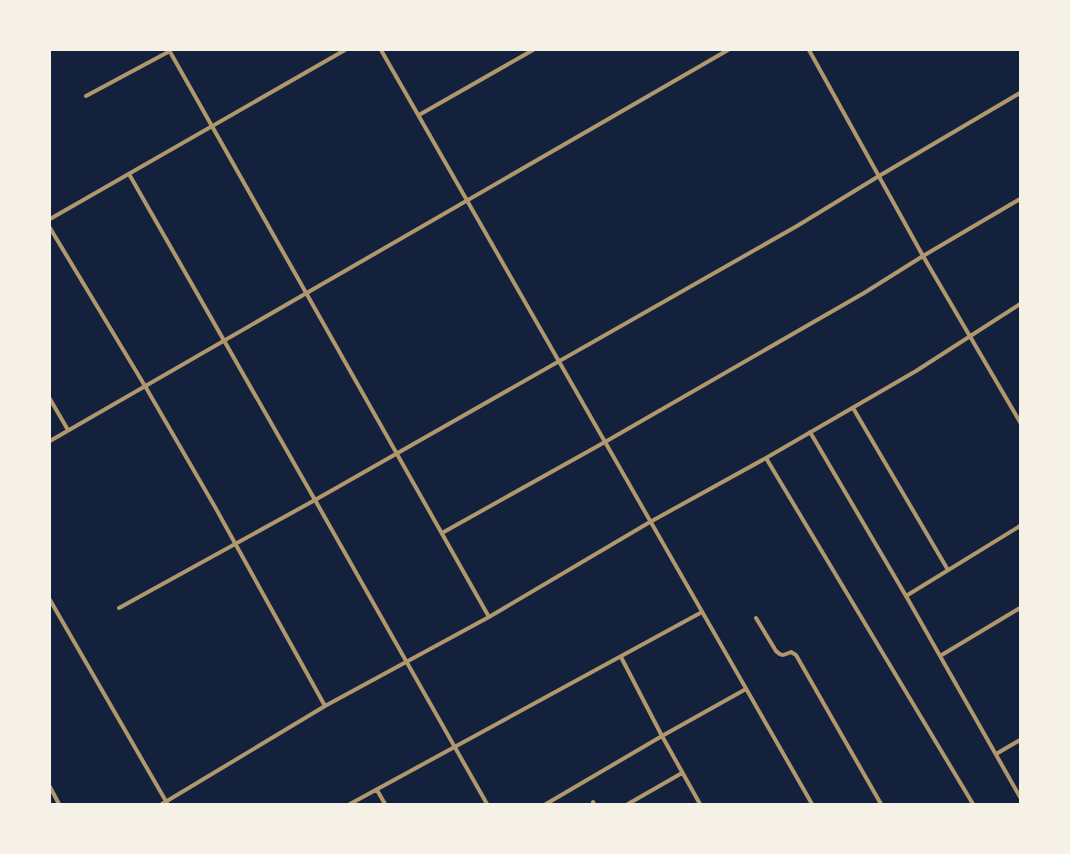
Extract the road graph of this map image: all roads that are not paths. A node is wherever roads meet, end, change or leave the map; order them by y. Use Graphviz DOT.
graph roads {
  1 [pos="169,50"];
  2 [pos="345,50"];
  3 [pos="381,50"];
  4 [pos="533,50"];
  5 [pos="728,50"];
  6 [pos="809,50"];
  7 [pos="1020,93"];
  8 [pos="86,96"];
  9 [pos="419,115"];
  10 [pos="212,126"];
  11 [pos="129,174"];
  12 [pos="879,176"];
  13 [pos="1020,198"];
  14 [pos="467,200"];
  15 [pos="50,219"];
  16 [pos="50,228"];
  17 [pos="923,256"];
  18 [pos="306,293"];
  19 [pos="1020,304"];
  20 [pos="970,337"];
  21 [pos="223,340"];
  22 [pos="558,361"];
  23 [pos="145,386"];
  24 [pos="50,399"];
  25 [pos="853,408"];
  26 [pos="1019,419"];
  27 [pos="68,430"];
  28 [pos="810,432"];
  29 [pos="50,441"];
  30 [pos="605,442"];
  31 [pos="397,453"];
  32 [pos="766,458"];
  33 [pos="315,500"];
  34 [pos="650,522"];
  35 [pos="1020,526"];
  36 [pos="442,533"];
  37 [pos="236,544"];
  38 [pos="948,570"];
  39 [pos="906,596"];
  40 [pos="50,600"];
  41 [pos="119,608"];
  42 [pos="1020,608"];
  43 [pos="702,612"];
  44 [pos="489,617"];
  45 [pos="756,618"];
  46 [pos="940,656"];
  47 [pos="620,657"];
  48 [pos="406,662"];
  49 [pos="746,689"];
  50 [pos="325,706"];
  51 [pos="662,736"];
  52 [pos="1020,740"];
  53 [pos="454,748"];
  54 [pos="996,754"];
  55 [pos="682,773"];
  56 [pos="50,788"];
  57 [pos="377,790"];
  58 [pos="1020,797"];
  59 [pos="165,803"];
  60 [pos="60,804"];
  61 [pos="350,804"];
  62 [pos="385,804"];
  63 [pos="487,804"];
  64 [pos="546,804"];
  65 [pos="628,804"];
  66 [pos="700,804"];
  67 [pos="812,804"];
  68 [pos="881,804"];
  69 [pos="972,804"];
  1 -- 8 [label="street"];
  1 -- 10 [label="street"];
  2 -- 10 [label="street"];
  3 -- 9 [label="street"];
  4 -- 9 [label="street"];
  5 -- 14 [label="street"];
  6 -- 12 [label="street"];
  7 -- 12 [label="street"];
  9 -- 14 [label="street"];
  10 -- 11 [label="street"];
  10 -- 18 [label="street"];
  11 -- 15 [label="street"];
  11 -- 21 [label="street"];
  12 -- 17 [label="street"];
  12 -- 22 [label="street"];
  13 -- 17 [label="street"];
  14 -- 18 [label="street"];
  14 -- 22 [label="street"];
  16 -- 23 [label="street"];
  17 -- 20 [label="street"];
  17 -- 30 [label="street"];
  18 -- 21 [label="street"];
  18 -- 31 [label="street"];
  19 -- 20 [label="street"];
  20 -- 25 [label="street"];
  20 -- 26 [label="street"];
  21 -- 23 [label="street"];
  21 -- 33 [label="street"];
  22 -- 30 [label="street"];
  22 -- 31 [label="street"];
  23 -- 27 [label="street"];
  23 -- 37 [label="street"];
  24 -- 27 [label="street"];
  25 -- 28 [label="street"];
  25 -- 38 [label="street"];
  27 -- 29 [label="street"];
  28 -- 32 [label="street"];
  28 -- 39 [label="street"];
  30 -- 34 [label="street"];
  30 -- 36 [label="street"];
  31 -- 33 [label="street"];
  31 -- 36 [label="street"];
  32 -- 34 [label="street"];
  32 -- 69 [label="street"];
  33 -- 37 [label="street"];
  33 -- 48 [label="street"];
  34 -- 43 [label="street"];
  34 -- 44 [label="street"];
  35 -- 38 [label="street"];
  36 -- 44 [label="street"];
  37 -- 41 [label="street"];
  37 -- 50 [label="street"];
  38 -- 39 [label="street"];
  39 -- 46 [label="street"];
  40 -- 59 [label="street"];
  42 -- 46 [label="street"];
  43 -- 47 [label="street"];
  43 -- 49 [label="street"];
  44 -- 48 [label="street"];
  45 -- 68 [label="street"];
  46 -- 54 [label="street"];
  47 -- 51 [label="street"];
  47 -- 53 [label="street"];
  48 -- 50 [label="street"];
  48 -- 53 [label="street"];
  49 -- 51 [label="street"];
  49 -- 67 [label="street"];
  50 -- 59 [label="street"];
  51 -- 55 [label="street"];
  51 -- 64 [label="street"];
  52 -- 54 [label="street"];
  53 -- 57 [label="street"];
  53 -- 63 [label="street"];
  54 -- 58 [label="street"];
  55 -- 65 [label="street"];
  55 -- 66 [label="street"];
  56 -- 60 [label="street"];
  57 -- 61 [label="street"];
  57 -- 62 [label="street"];
}
